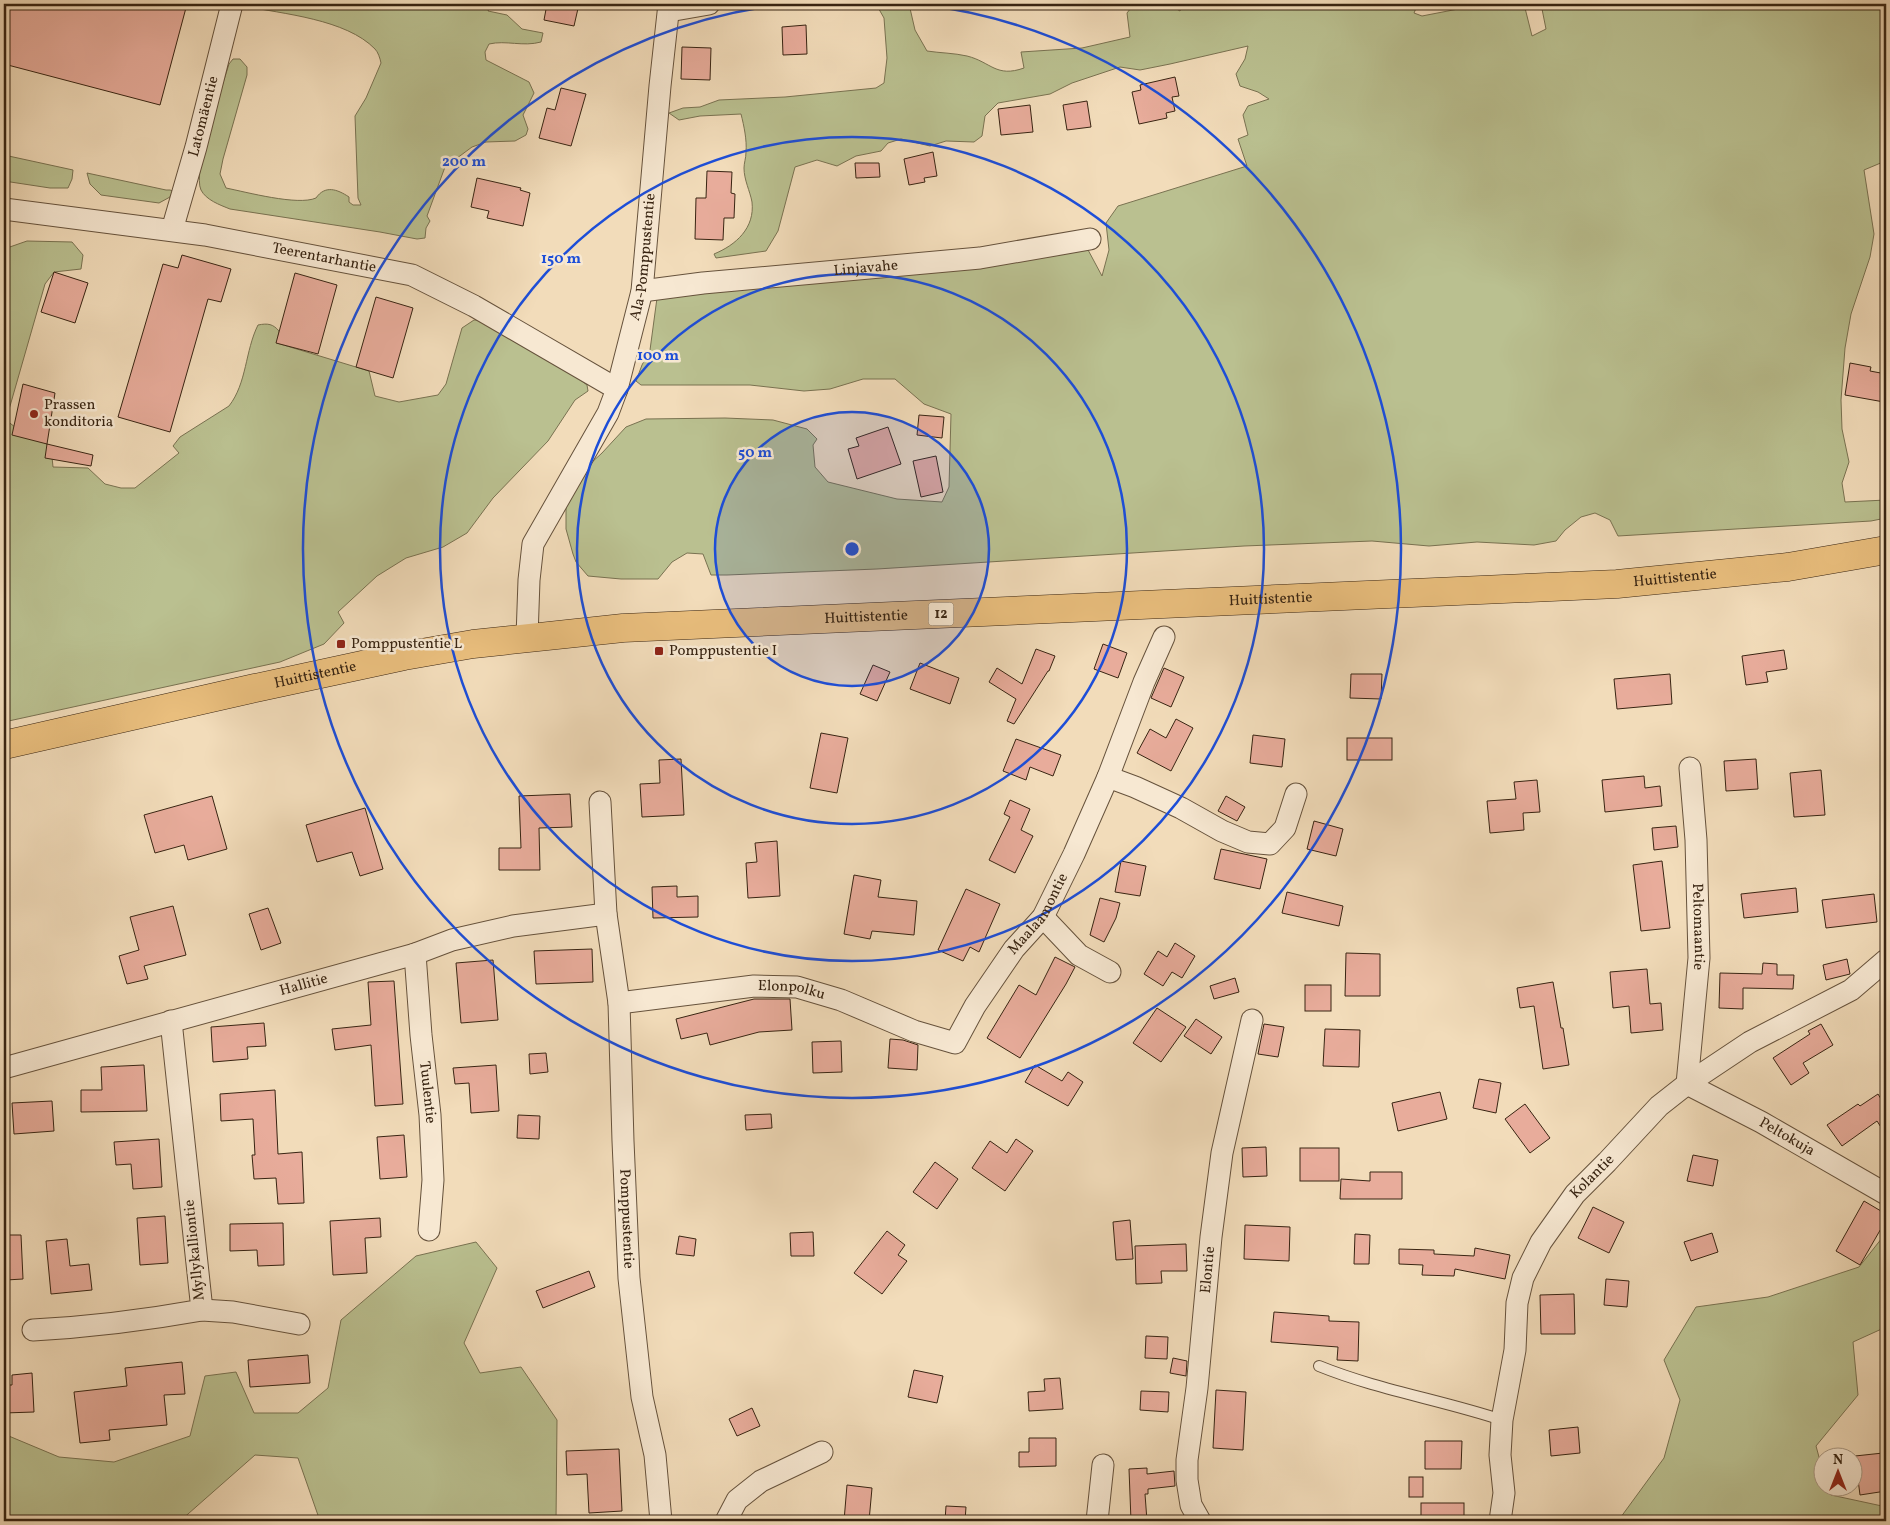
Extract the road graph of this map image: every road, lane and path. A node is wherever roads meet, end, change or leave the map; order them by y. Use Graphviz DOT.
graph roads {
  1 [pos="232,4"];
  2 [pos="709,4"];
  3 [pos="669,7"];
  4 [pos="4,209"];
  5 [pos="172,230"];
  6 [pos="1090,239"];
  7 [pos="642,290"];
  8 [pos="617,389"];
  9 [pos="1886,550"];
  10 [pos="526,637"];
  11 [pos="1164,637"];
  12 [pos="4,745"];
  13 [pos="1690,768"];
  14 [pos="1108,777"];
  15 [pos="1296,794"];
  16 [pos="600,802"];
  17 [pos="606,914"];
  18 [pos="1043,917"];
  19 [pos="415,954"];
  20 [pos="1886,960"];
  21 [pos="1110,972"];
  22 [pos="619,1003"];
  23 [pos="1252,1020"];
  24 [pos="171,1021"];
  25 [pos="955,1043"];
  26 [pos="4,1068"];
  27 [pos="1687,1084"];
  28 [pos="1886,1194"];
  29 [pos="429,1230"];
  30 [pos="202,1310"];
  31 [pos="299,1324"];
  32 [pos="33,1330"];
  33 [pos="1319,1366"];
  34 [pos="1502,1420"];
  35 [pos="822,1452"];
  36 [pos="1103,1465"];
  37 [pos="660,1521"];
  38 [pos="726,1521"];
  39 [pos="1097,1521"];
  40 [pos="1200,1521"];
  41 [pos="1500,1521"];
  1 -- 5 [label="street, Latomäentie"];
  2 -- 3 [label="street"];
  3 -- 7 [label="street, Ala-Pomppustentie"];
  4 -- 5 [label="street, Teerentarhantie"];
  5 -- 8 [label="street, Teerentarhantie"];
  6 -- 7 [label="street, Linjavahe"];
  7 -- 8 [label="street, Ala-Pomppustentie"];
  8 -- 10 [label="street, Ala-Pomppustentie"];
  9 -- 10 [label="highway, Huittistentie / 12"];
  10 -- 12 [label="highway, Huittistentie / 12"];
  11 -- 14 [label="street, Maalaamontie"];
  13 -- 27 [label="street, Peltomaantie"];
  14 -- 15 [label="street"];
  14 -- 18 [label="street, Maalaamontie"];
  16 -- 17 [label="street, Pomppustentie"];
  17 -- 19 [label="street, Hallitie"];
  17 -- 22 [label="street, Pomppustentie"];
  18 -- 21 [label="street"];
  18 -- 25 [label="street, Maalaamontie"];
  19 -- 24 [label="street, Hallitie"];
  19 -- 29 [label="street, Tuulentie"];
  20 -- 27 [label="street, Kolantie"];
  22 -- 25 [label="street, Elonpolku"];
  22 -- 37 [label="street, Pomppustentie"];
  23 -- 40 [label="street, Elontie"];
  24 -- 26 [label="street, Hallitie"];
  24 -- 30 [label="street, Myllykalliontie"];
  27 -- 28 [label="street, Peltokuja"];
  27 -- 34 [label="street, Kolantie"];
  30 -- 31 [label="street"];
  30 -- 32 [label="street, Myllykalliontie"];
  33 -- 34 [label="lane"];
  34 -- 41 [label="street, Kolantie"];
  35 -- 38 [label="street"];
  36 -- 39 [label="street"];
}
